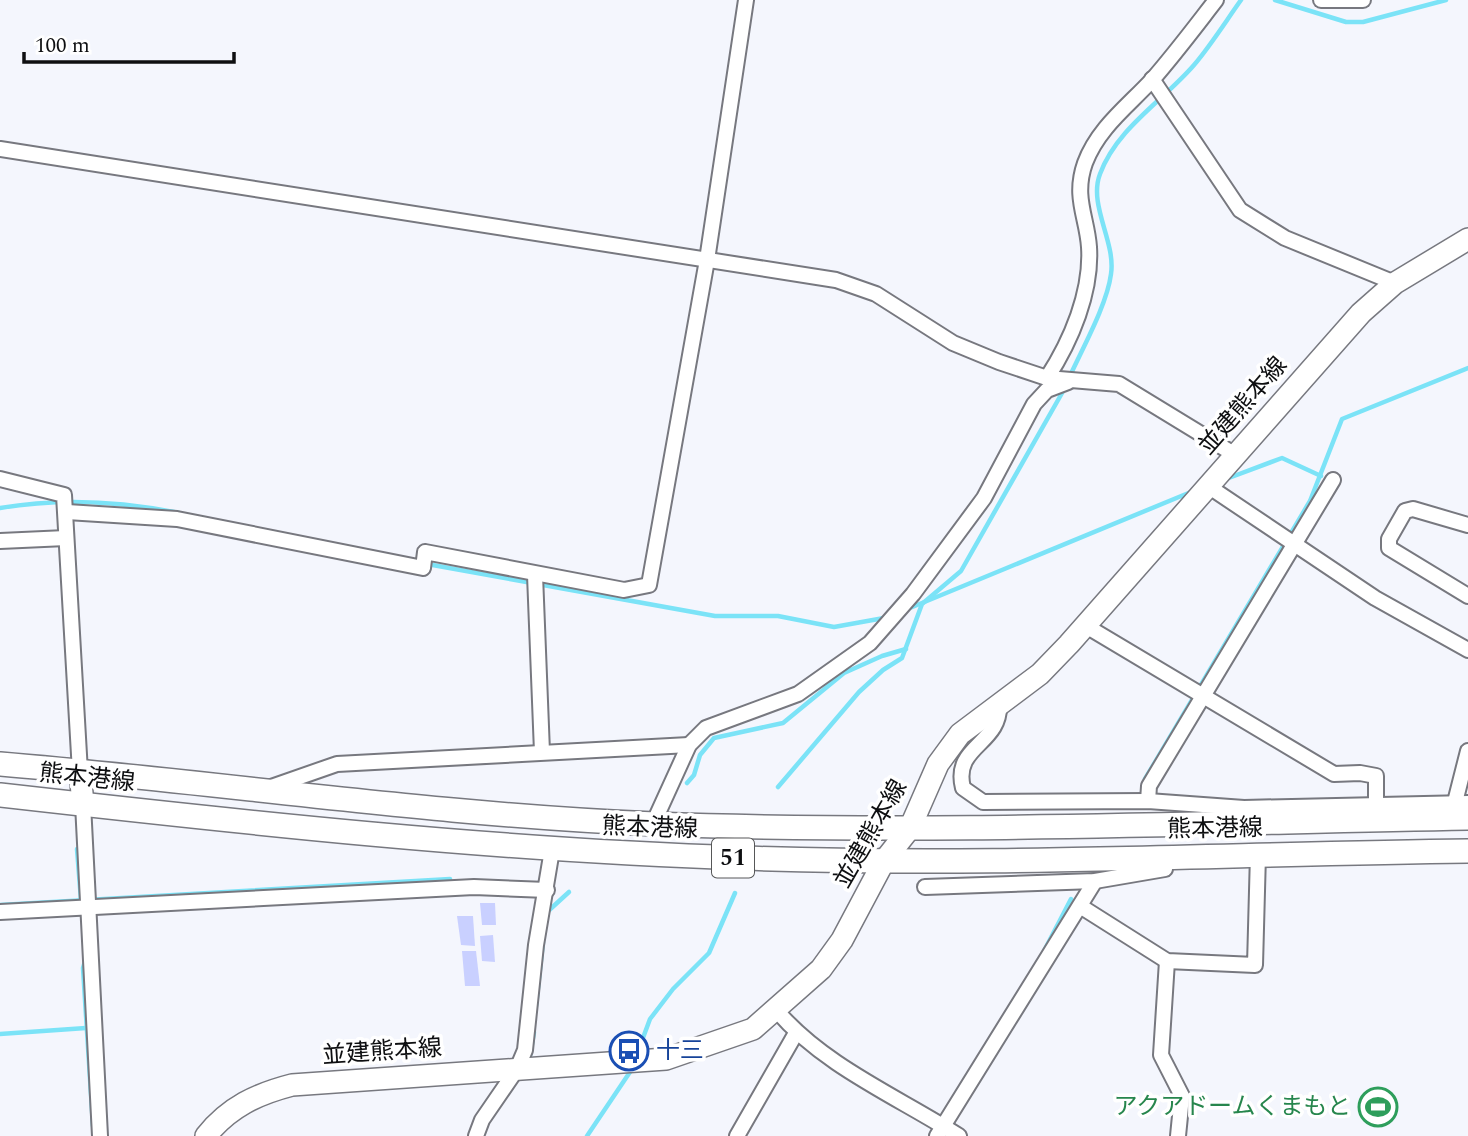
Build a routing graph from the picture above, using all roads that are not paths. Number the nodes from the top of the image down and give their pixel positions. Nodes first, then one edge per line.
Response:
1 (746, 0) edge
2 (1216, 0) edge
3 (1321, 0) edge
4 (1363, 0) edge
5 (1152, 79) junction
6 (0, 149) edge
7 (1468, 239) edge
8 (707, 260) junction
9 (1395, 283) junction
10 (1047, 378) junction
11 (1070, 382) junction
12 (1237, 456) junction
13 (0, 479) edge
14 (1333, 480) dead end
15 (1208, 486) junction
16 (67, 512) junction
17 (1468, 525) edge
18 (66, 538) junction
19 (0, 541) edge
20 (1294, 544) junction
21 (535, 575) junction
22 (1468, 596) edge
23 (1086, 626) junction
24 (1468, 650) edge
25 (1202, 695) junction
26 (999, 703) junction
27 (689, 745) junction
28 (1468, 751) edge
29 (542, 752) junction
30 (0, 764) edge
31 (80, 772) junction
32 (264, 789) junction
33 (0, 795) edge
34 (1148, 801) junction
35 (83, 804) junction
36 (1376, 806) junction
37 (1461, 811) edge
38 (653, 824) junction
39 (910, 828) junction
40 (552, 850) junction
41 (1468, 851) edge
42 (1258, 854) junction
43 (884, 861) junction
44 (1165, 869) dead end
45 (1095, 881) junction
46 (925, 887) dead end
47 (547, 890) junction
48 (1080, 906) junction
49 (89, 907) junction
50 (0, 912) edge
51 (1167, 961) junction
52 (777, 1011) junction
53 (796, 1033) junction
54 (516, 1069) junction
55 (940, 1131) edge
56 (100, 1136) edge
57 (206, 1136) edge
58 (477, 1136) edge
59 (737, 1136) edge
60 (959, 1136) edge
61 (1178, 1136) edge

1 - 8 street
2 - 5 street
3 - 4 street
5 - 9 street
5 - 10 street
6 - 8 street
7 - 9 main road, 並建熊本線
8 - 10 street
8 - 21 street
9 - 12 main road, 並建熊本線
10 - 11 street
11 - 12 street
11 - 27 street
12 - 15 main road, 並建熊本線
13 - 16 street
14 - 20 street
15 - 20 street
15 - 23 main road, 並建熊本線
16 - 18 street
16 - 21 street
17 - 22 street
18 - 19 street
18 - 31 street
20 - 24 street
20 - 25 street
21 - 29 street
23 - 25 street
23 - 26 main road, 並建熊本線
25 - 34 street
25 - 36 street
26 - 34 street
26 - 39 main road, 並建熊本線
27 - 29 street
27 - 38 street
28 - 37 street
29 - 32 street
30 - 31 main road, 熊本港線 / 51
31 - 32 main road, 熊本港線 / 51
31 - 35 main road
32 - 38 main road, 熊本港線 / 51
33 - 35 main road, 熊本港線 / 51
34 - 36 street
35 - 40 main road, 熊本港線 / 51
35 - 49 street
36 - 37 street
37 - 39 main road, 熊本港線 / 51
38 - 39 main road, 熊本港線 / 51
39 - 43 main road, 並建熊本線
40 - 43 main road, 熊本港線 / 51
40 - 47 street
41 - 42 main road, 熊本港線 / 51
42 - 43 main road, 熊本港線 / 51
42 - 51 street
43 - 52 main road, 並建熊本線
44 - 45 street
45 - 46 street
45 - 48 street
47 - 49 street
47 - 54 street
48 - 51 street
48 - 55 street
49 - 50 street
49 - 56 street
51 - 61 street
52 - 53 street
52 - 54 main road, 並建熊本線
53 - 55 street
53 - 59 street
54 - 57 main road, 並建熊本線
54 - 58 street
55 - 60 street

